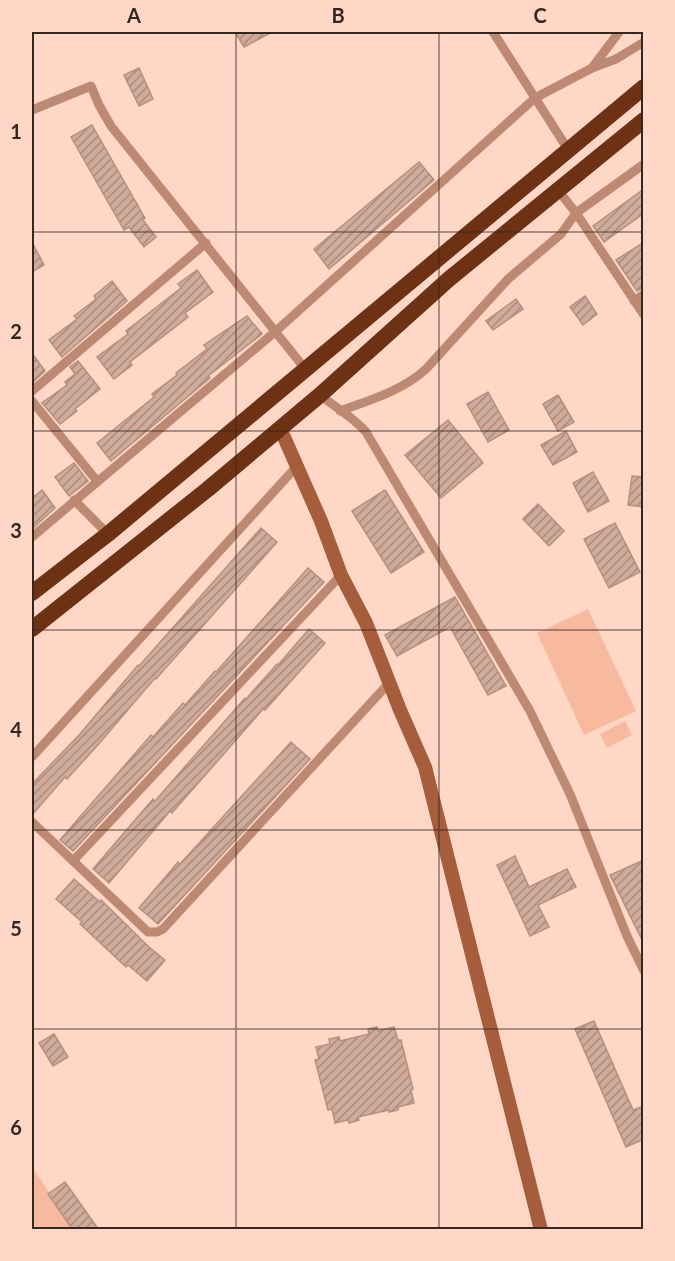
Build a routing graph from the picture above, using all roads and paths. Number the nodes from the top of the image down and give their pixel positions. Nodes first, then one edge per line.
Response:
1 (493, 32) edge
2 (619, 32) edge
3 (644, 42) edge
4 (592, 68) junction
5 (644, 87) edge
6 (535, 98) junction
7 (32, 110) edge
8 (644, 120) edge
9 (569, 151) junction
10 (644, 164) edge
11 (557, 189) junction
12 (576, 213) junction
13 (206, 243) junction
14 (644, 294) edge
15 (634, 302) junction
16 (644, 315) edge
17 (276, 331) junction
18 (306, 370) junction
19 (32, 391) edge
20 (320, 394) junction
21 (32, 401) edge
22 (340, 411) junction
23 (280, 428) junction
24 (298, 465) junction
25 (97, 481) junction
26 (74, 500) junction
27 (108, 534) junction
28 (32, 537) edge
29 (341, 575) junction
30 (32, 593) edge
31 (32, 629) edge
32 (389, 683) junction
33 (32, 757) edge
34 (32, 822) edge
35 (73, 861) junction
36 (644, 971) edge
37 (541, 1230) edge

1 - 6 street
2 - 4 street
3 - 4 street
4 - 6 street
5 - 9 highway
6 - 9 street
6 - 17 street
7 - 13 street
8 - 11 highway
9 - 18 highway
10 - 12 street
11 - 12 street
11 - 20 highway
12 - 15 street
12 - 22 street
13 - 17 street
13 - 19 street
14 - 15 street
15 - 16 street
17 - 18 street
17 - 25 street
18 - 27 highway
20 - 22 street
20 - 23 highway
21 - 25 street
22 - 36 street
23 - 24 street
23 - 31 highway
24 - 29 street
24 - 33 street
25 - 26 street
26 - 27 street
26 - 28 street
27 - 30 highway
29 - 32 street
29 - 35 street
32 - 35 street
32 - 37 street
34 - 35 street

